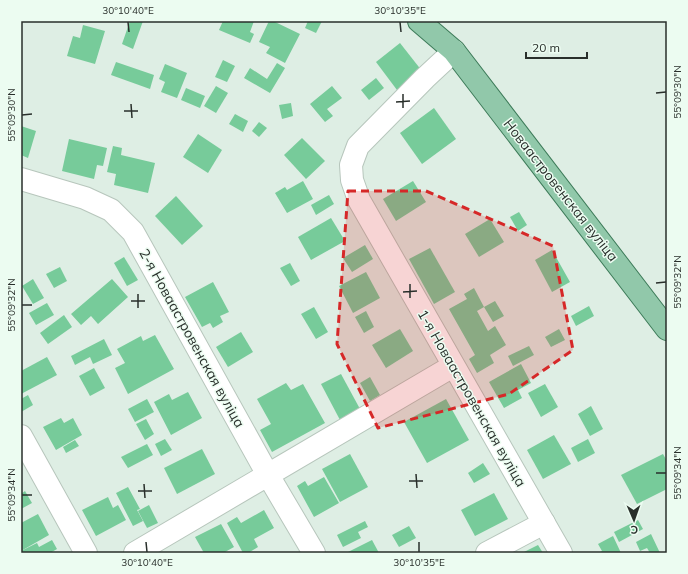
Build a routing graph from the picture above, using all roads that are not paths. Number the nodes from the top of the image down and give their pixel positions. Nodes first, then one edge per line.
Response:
1 (419, 21) edge
2 (454, 51) junction
3 (21, 180) edge
4 (667, 329) edge
5 (453, 366) junction
6 (21, 436) edge
7 (268, 475) junction
8 (544, 522) junction
9 (86, 553) edge
10 (135, 553) edge
11 (314, 553) edge
12 (487, 553) edge
13 (561, 553) edge

1 - 2 main road
2 - 4 main road, Новаастровенская вуліца
2 - 5 street, 1-я Новаастровенская вуліца
3 - 7 street, 2-я Новаастровенская вуліца
5 - 7 street
5 - 8 street, 1-я Новаастровенская вуліца
6 - 9 street
7 - 10 street
7 - 11 street, 2-я Новаастровенская вуліца
8 - 12 street
8 - 13 street, 1-я Новаастровенская вуліца

